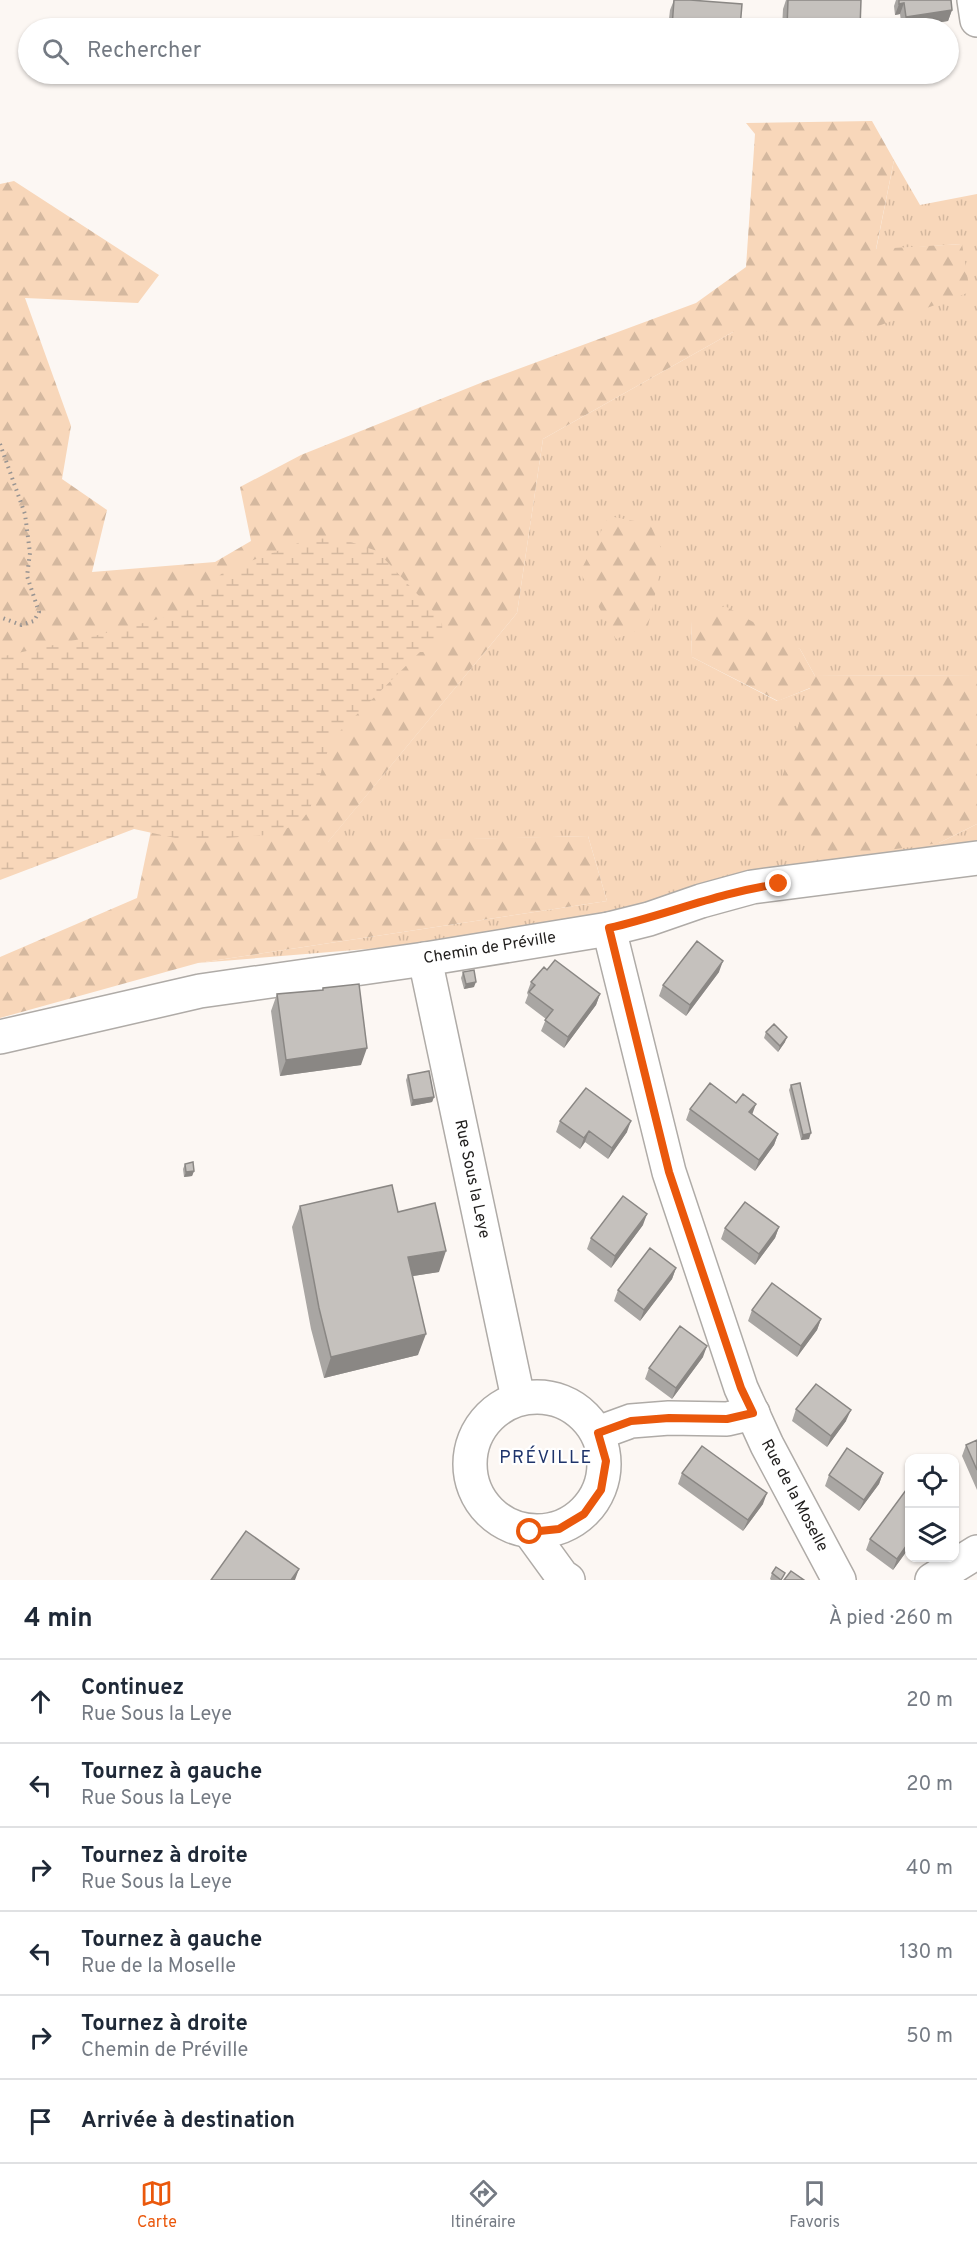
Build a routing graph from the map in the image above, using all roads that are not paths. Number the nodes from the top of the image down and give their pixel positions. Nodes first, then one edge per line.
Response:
1 (974, 0) edge
2 (977, 20) edge
3 (977, 858) edge
4 (609, 928) junction
5 (425, 959) junction
6 (0, 1037) edge
7 (518, 1398) junction
8 (753, 1413) junction
9 (598, 1433) junction
10 (530, 1532) junction
11 (977, 1552) edge
12 (568, 1580) edge
13 (839, 1580) edge
14 (932, 1580) edge

1 - 2 street
3 - 4 street, Chemin de Préville
4 - 5 street, Chemin de Préville
4 - 8 street, Rue de la Moselle
5 - 6 street, Chemin de Préville
5 - 7 street, Rue Sous la Leye
7 - 9 street
7 - 10 street
8 - 9 street
8 - 13 street, Rue de la Moselle
9 - 10 street
10 - 12 street
11 - 14 street

